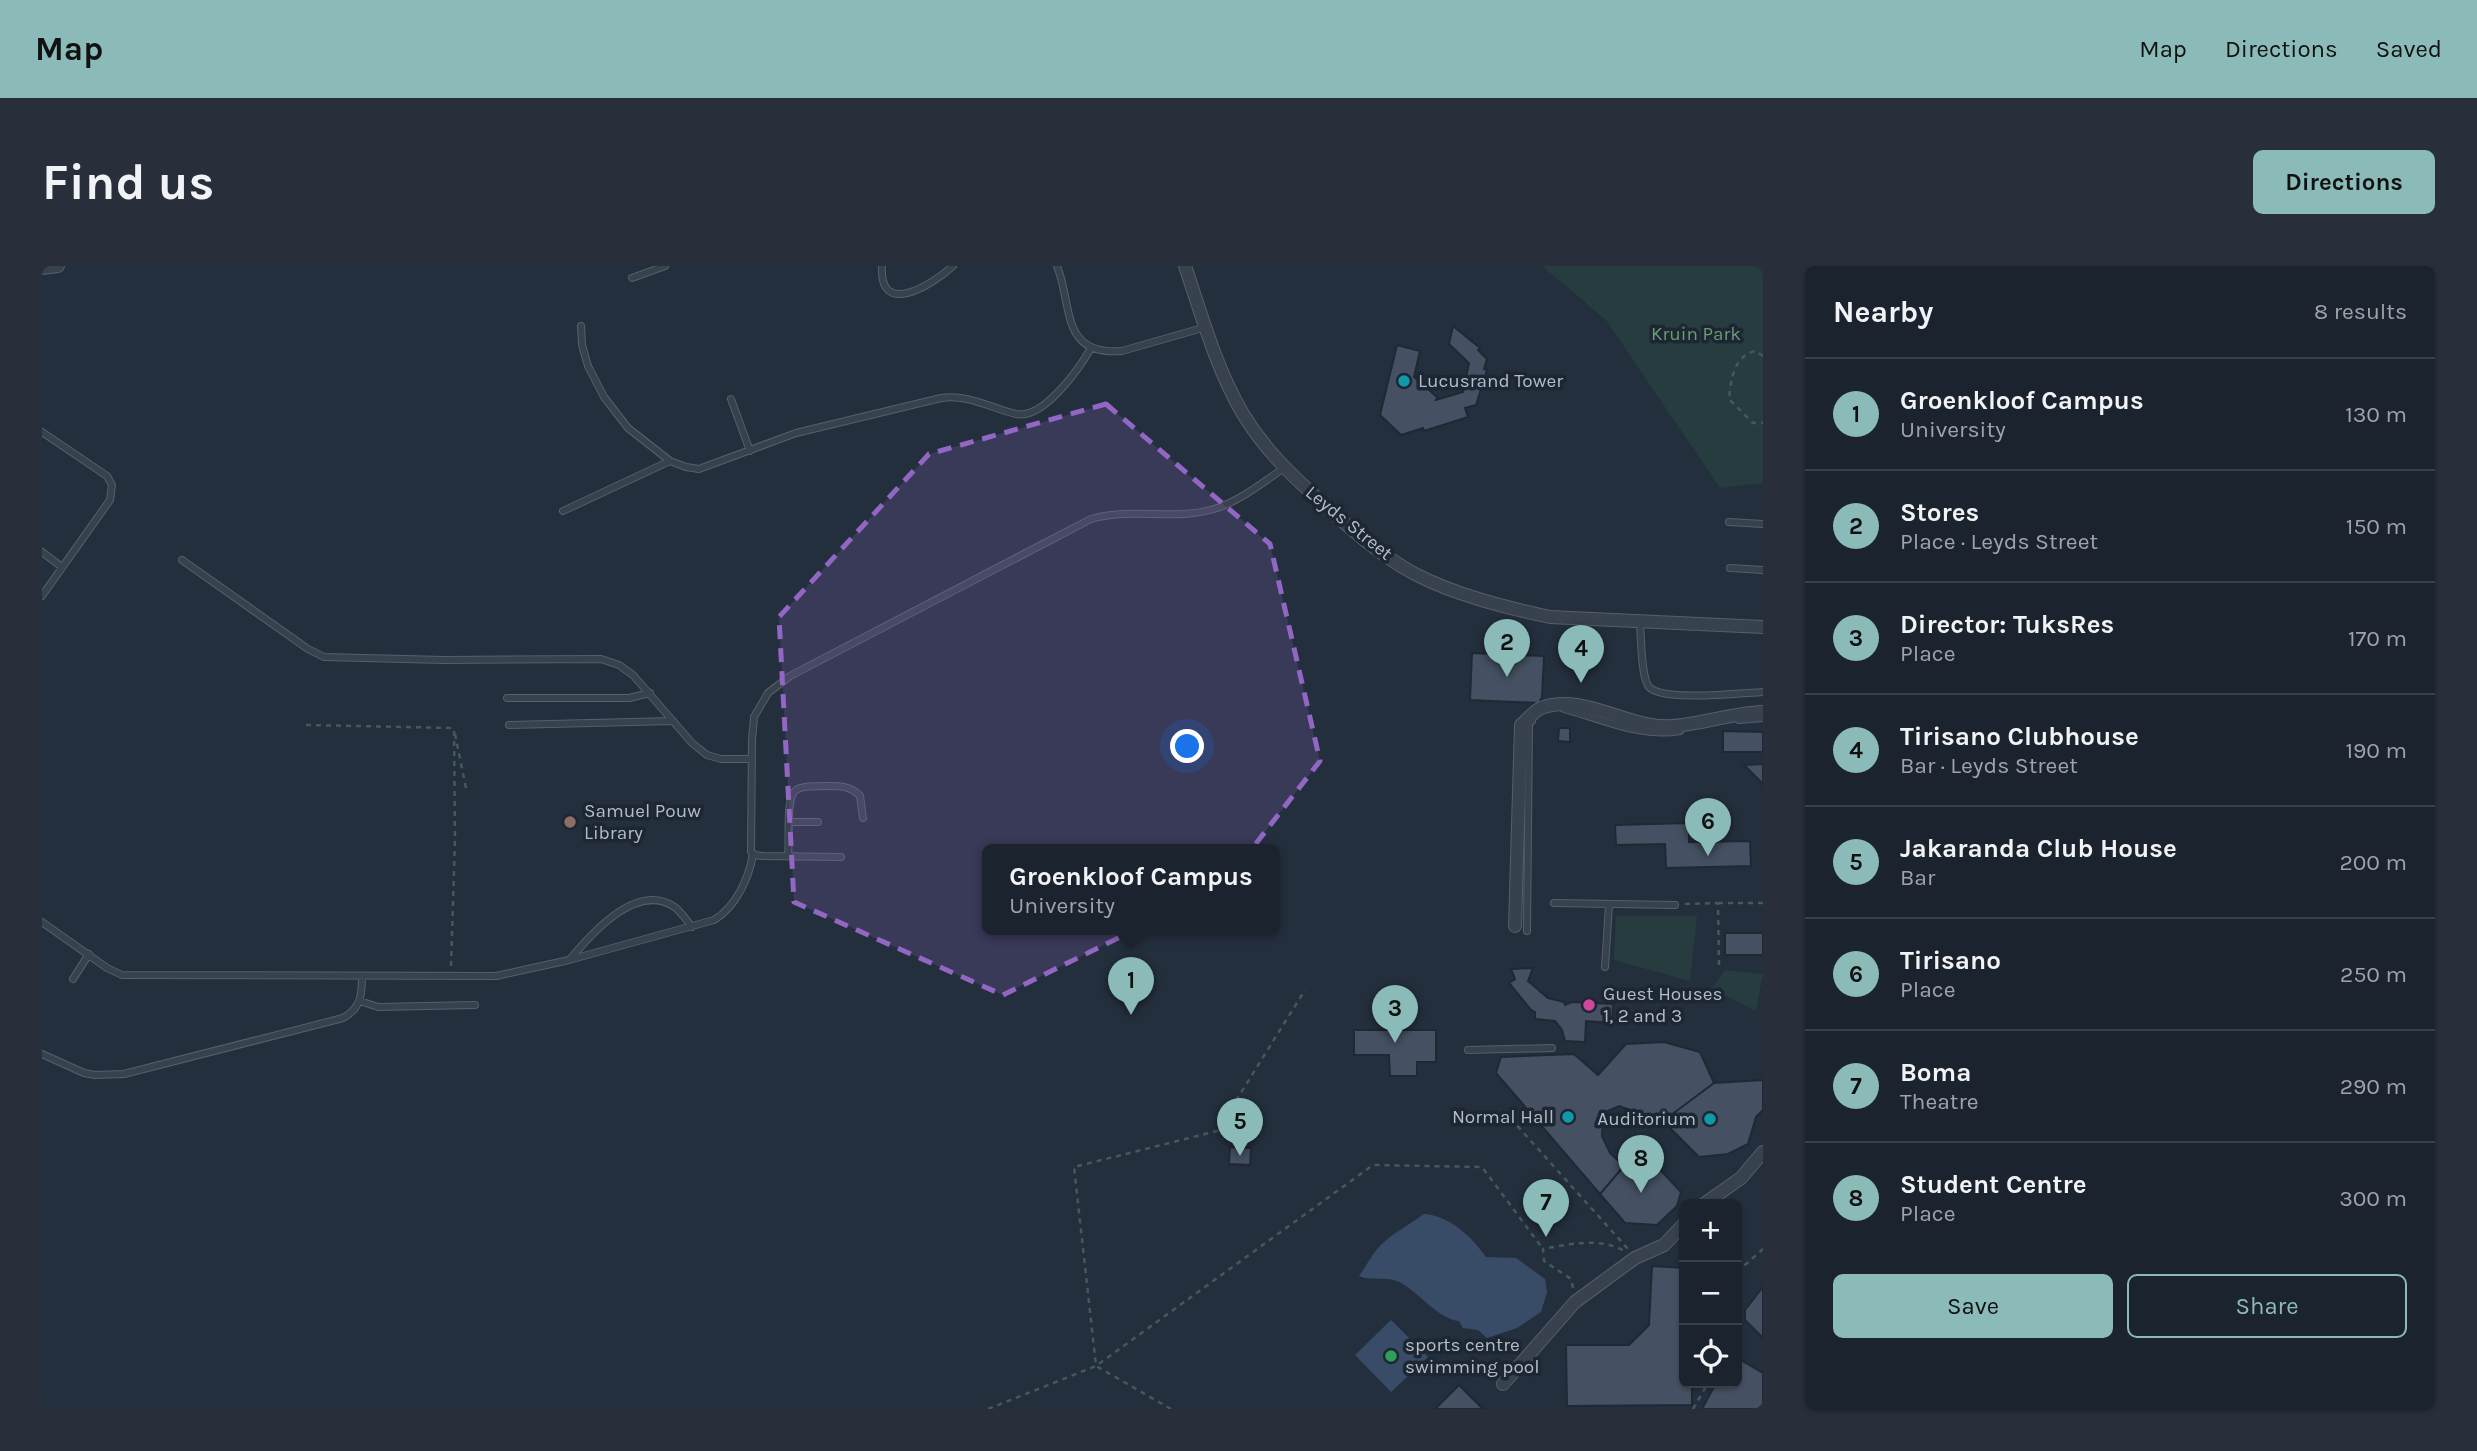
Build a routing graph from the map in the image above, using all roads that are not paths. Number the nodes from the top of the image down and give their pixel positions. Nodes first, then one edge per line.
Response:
1 (58, 266) edge
2 (665, 266) edge
3 (882, 266) edge
4 (953, 266) edge
5 (1057, 266) edge
6 (1185, 266) edge
7 (42, 268) edge
8 (632, 278) dead end
9 (582, 326) dead end
10 (1206, 327) junction
11 (1091, 348) junction
12 (731, 399) dead end
13 (42, 432) edge
14 (750, 451) junction
15 (670, 461) junction
16 (1284, 468) junction
17 (563, 511) dead end
18 (1729, 522) dead end
19 (1763, 524) edge
20 (42, 552) edge
21 (183, 560) dead end
22 (62, 567) junction
23 (1730, 568) dead end
24 (1763, 570) edge
25 (42, 596) edge
26 (1640, 622) junction
27 (1763, 627) edge
28 (1763, 692) edge
29 (650, 693) junction
30 (508, 698) dead end
31 (1763, 712) edge
32 (1763, 718) edge
33 (673, 721) junction
34 (509, 725) dead end
35 (752, 759) junction
36 (863, 818) dead end
37 (789, 822) junction
38 (818, 822) dead end
39 (753, 854) junction
40 (788, 855) junction
41 (841, 857) dead end
42 (1555, 903) dead end
43 (1609, 905) junction
44 (1675, 905) road end
45 (42, 922) edge
46 (692, 927) junction
47 (1521, 928) joint
48 (89, 954) junction
49 (569, 960) junction
50 (1605, 967) dead end
51 (362, 976) junction
52 (73, 979) dead end
53 (360, 1000) junction
54 (475, 1005) dead end
55 (1552, 1048) dead end
56 (1468, 1049) dead end
57 (42, 1054) edge
58 (1763, 1152) edge
59 (1711, 1199) edge
60 (1679, 1229) edge
61 (1503, 1384) dead end

1 - 7 street
2 - 8 lane
3 - 4 lane
5 - 11 lane
6 - 10 street, Leyds Street
9 - 15 lane
10 - 11 lane
10 - 16 street, Leyds Street
11 - 14 lane
12 - 14 lane
13 - 22 lane
14 - 15 lane
15 - 17 lane
16 - 26 street, Leyds Street
16 - 35 lane
18 - 19 lane
20 - 22 lane
21 - 29 lane
22 - 25 lane
23 - 24 lane
26 - 27 street, Leyds Street
26 - 28 lane
29 - 30 lane
29 - 33 lane
31 - 47 street
32 - 47 lane
33 - 34 lane
33 - 35 lane
35 - 39 lane
36 - 37 lane
37 - 38 lane
37 - 40 lane
39 - 40 lane
39 - 46 lane
40 - 41 lane
42 - 43 lane
43 - 44 lane
43 - 50 lane
45 - 48 lane
46 - 49 lane
46 - 49 lane
48 - 51 lane
48 - 52 lane
49 - 51 lane
51 - 53 lane
53 - 54 lane
53 - 57 lane
55 - 56 lane
58 - 59 street
60 - 61 street

